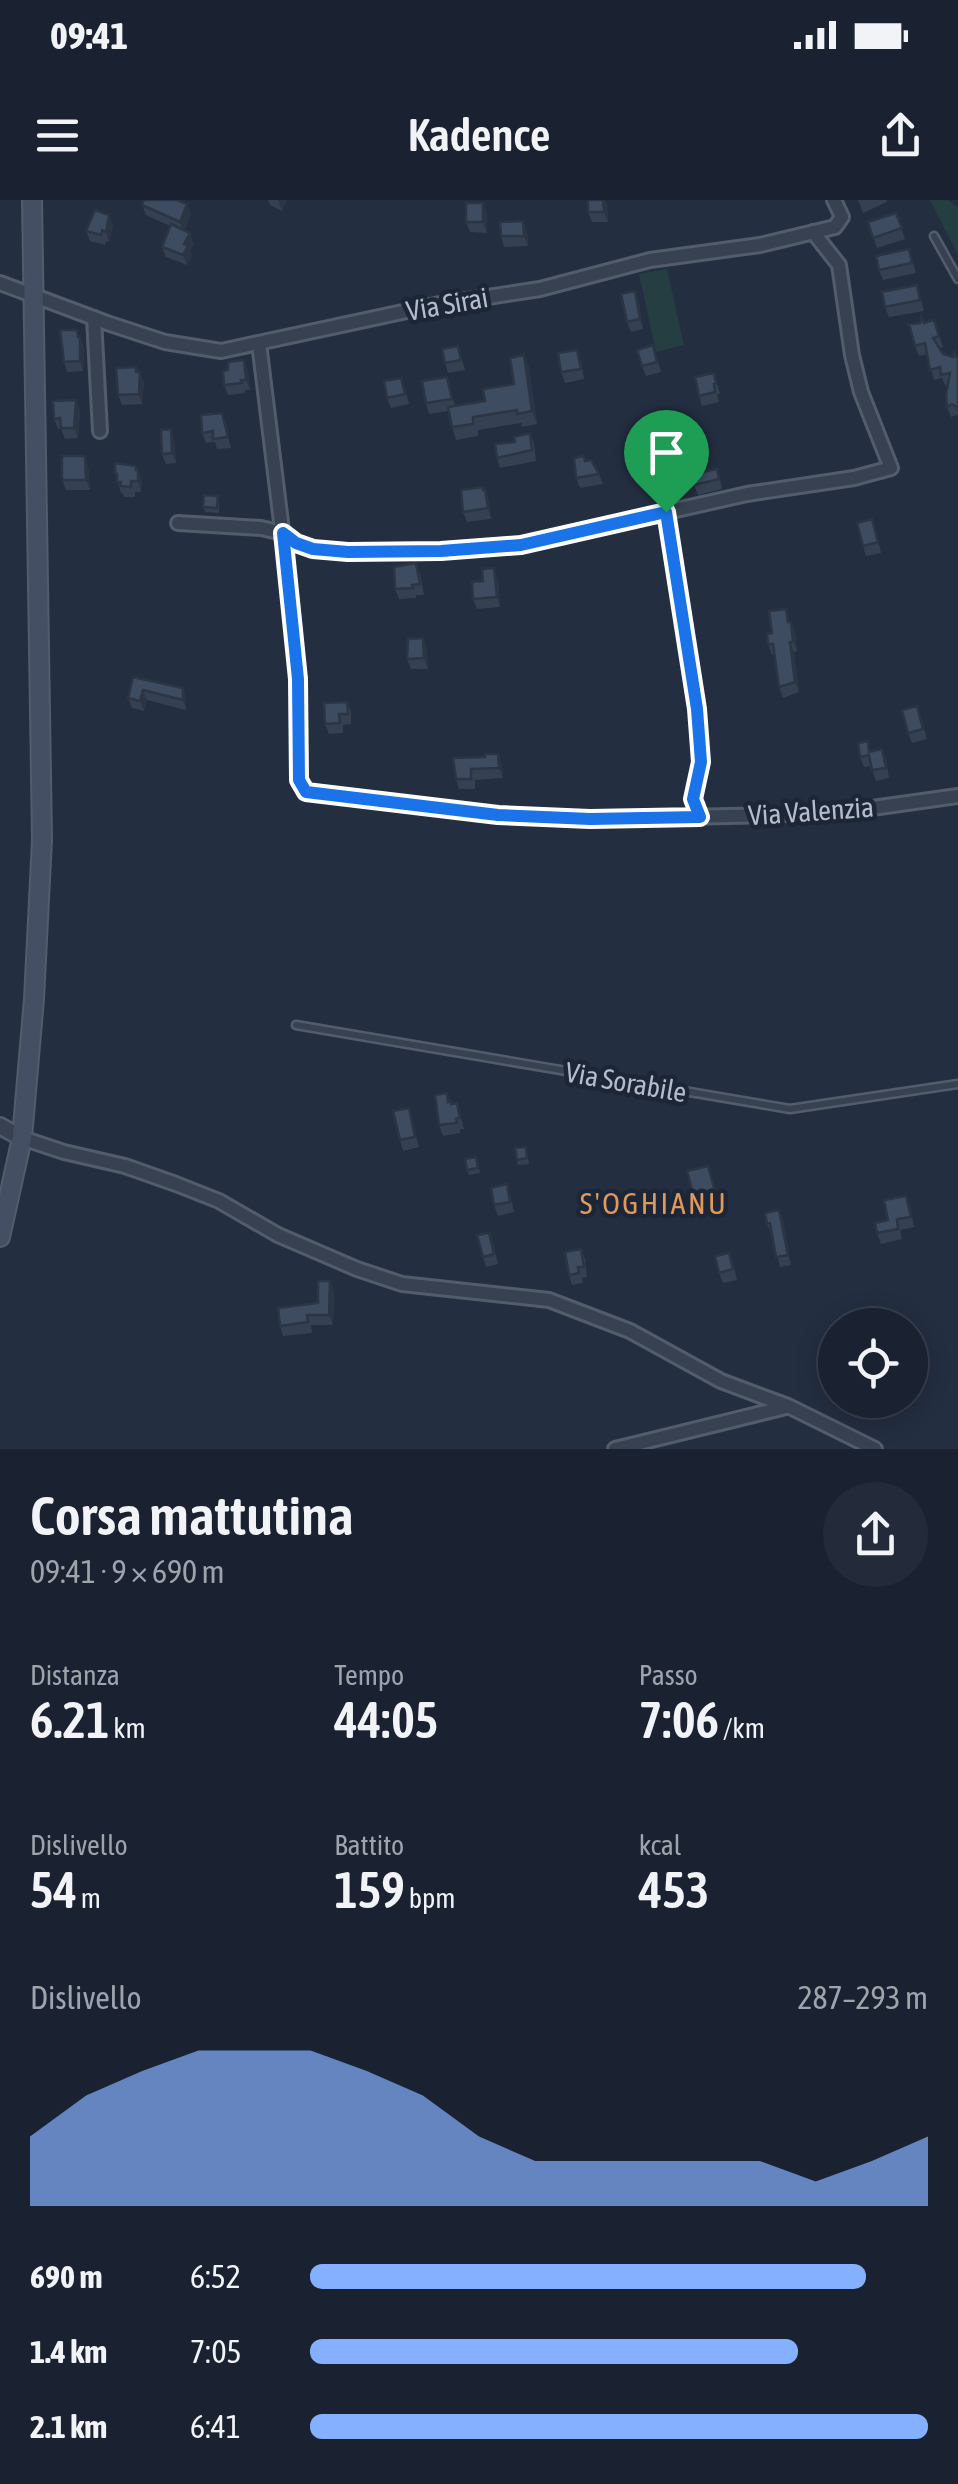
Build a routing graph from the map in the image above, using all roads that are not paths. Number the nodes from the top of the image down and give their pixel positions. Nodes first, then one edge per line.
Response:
1 (32, 200) edge
2 (834, 200) edge
3 (814, 232) junction
4 (934, 236) dead end
5 (958, 279) edge
6 (0, 283) edge
7 (33, 294) junction
8 (94, 318) junction
9 (259, 343) junction
10 (100, 431) dead end
11 (666, 512) junction
12 (178, 522) dead end
13 (283, 533) junction
14 (958, 796) edge
15 (700, 817) junction
16 (296, 1025) dead end
17 (958, 1084) edge
18 (0, 1126) edge
19 (22, 1138) junction
20 (0, 1237) edge
21 (788, 1406) junction
22 (615, 1449) edge
23 (875, 1449) edge

1 - 7 main road
2 - 3 street
3 - 9 street, Via Sirai
3 - 11 street
4 - 5 lane
6 - 7 street, Via Sirai
7 - 8 street, Via Sirai
7 - 19 main road
8 - 9 street, Via Sirai
8 - 10 street
9 - 13 street
11 - 13 street
11 - 15 street
12 - 13 street
13 - 15 street, Via Valenzia
14 - 15 street, Via Valenzia
16 - 17 lane, Via Sorabile
18 - 19 street
19 - 20 main road
19 - 21 street
21 - 22 street
21 - 23 street

